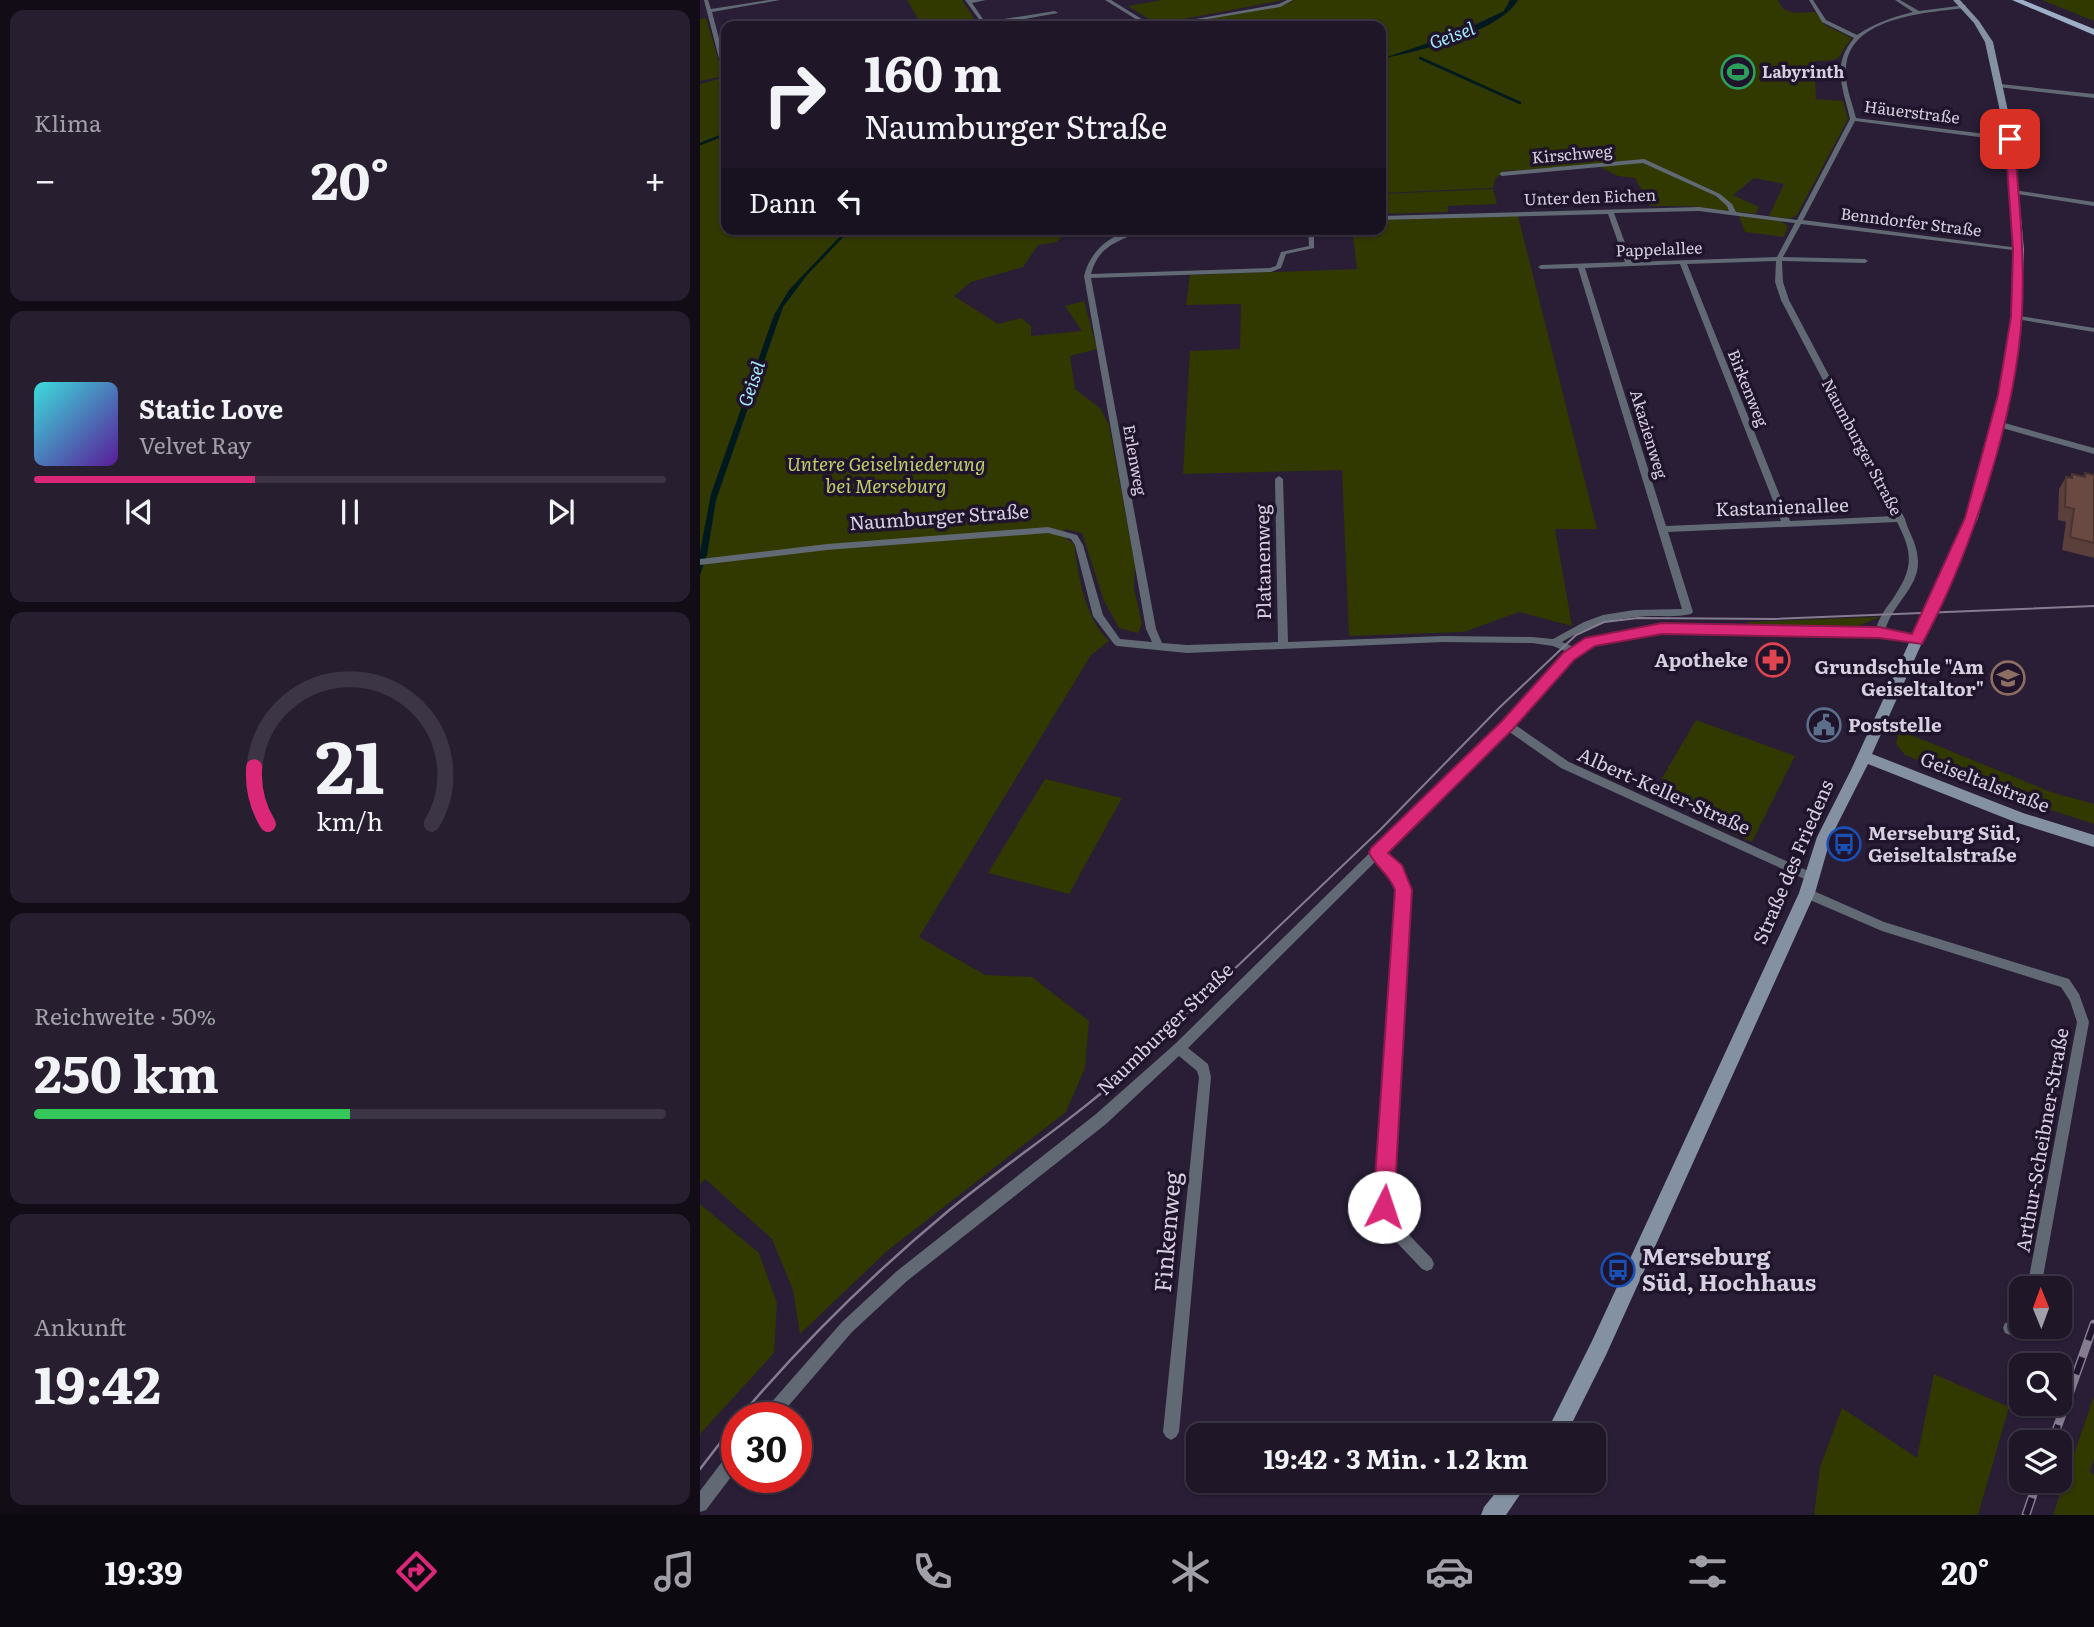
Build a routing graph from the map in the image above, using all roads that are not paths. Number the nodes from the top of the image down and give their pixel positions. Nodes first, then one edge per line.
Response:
1 (706, 0) edge
2 (778, 0) edge
3 (984, 0) edge
4 (1291, 0) edge
5 (1811, 0) edge
6 (1897, 0) edge
7 (2007, 0) edge
8 (2022, 0) edge
9 (968, 1) edge
10 (1109, 1) edge
11 (1963, 2) edge
12 (709, 11) junction
13 (1055, 13) dead end
14 (1918, 13) junction
15 (982, 21) edge
16 (1003, 21) edge
17 (1142, 21) edge
18 (1189, 21) edge
19 (2094, 27) edge
20 (2094, 32) edge
21 (1857, 37) junction
22 (721, 55) edge
23 (2000, 86) junction
24 (2094, 96) edge
25 (1853, 119) junction
26 (2010, 139) junction
27 (1502, 174) dead end
28 (2014, 192) junction
29 (2094, 204) edge
30 (1610, 211) junction
31 (1734, 214) junction
32 (1386, 218) edge
33 (1800, 221) junction
34 (1129, 235) edge
35 (1311, 235) edge
36 (2018, 250) junction
37 (1779, 260) junction
38 (1866, 261) dead end
39 (1684, 263) junction
40 (1629, 264) junction
41 (1581, 266) junction
42 (1541, 267) dead end
43 (1087, 276) junction
44 (2016, 317) junction
45 (2094, 330) edge
46 (1998, 424) junction
47 (2094, 451) edge
48 (1279, 479) dead end
49 (1901, 519) junction
50 (1787, 524) junction
51 (1663, 529) junction
52 (700, 562) edge
53 (1881, 633) junction
54 (1917, 640) junction
55 (1554, 643) junction
56 (1283, 645) junction
57 (1159, 647) junction
58 (1574, 651) junction
59 (1507, 725) junction
60 (1864, 757) junction
61 (2094, 841) edge
62 (1377, 853) junction
63 (1810, 885) junction
64 (1179, 1048) junction
65 (1427, 1264) dead end
66 (2036, 1276) edge
67 (781, 1402) edge
68 (1561, 1423) edge
69 (1171, 1432) dead end
70 (721, 1476) edge
71 (1510, 1493) edge
72 (700, 1504) edge
73 (1492, 1515) edge

1 - 12 street
2 - 12 street
3 - 9 street
4 - 18 street
5 - 21 street
6 - 14 street
7 - 8 street
8 - 19 main road
8 - 20 main road
9 - 15 street
10 - 17 street
11 - 14 street
11 - 23 street, Straße des Friedens
12 - 22 street
13 - 16 street
14 - 21 street
21 - 25 street
23 - 24 street
23 - 26 street, Straße des Friedens
25 - 26 street, Häuerstraße
25 - 33 street
26 - 28 street, Straße des Friedens
27 - 31 street, Kirschweg
28 - 29 street
28 - 36 street, Straße des Friedens
30 - 31 street, Unter den Eichen
30 - 32 street, Unter den Eichen
30 - 40 street
31 - 33 street, Unter den Eichen
33 - 36 street, Benndorfer Straße
33 - 37 street
34 - 43 street
35 - 43 street
36 - 44 street, Straße des Friedens
37 - 38 street
37 - 39 street, Pappelallee
37 - 49 street, Naumburger Straße
39 - 40 street, Pappelallee
39 - 50 street, Birkenweg
40 - 41 street, Pappelallee
41 - 42 street, Pappelallee
41 - 51 street, Akazienweg
43 - 57 street, Erlenweg
44 - 45 street
44 - 46 street, Straße des Friedens
46 - 47 street
46 - 54 street, Straße des Friedens
48 - 56 street, Platanenweg
49 - 50 street, Kastanienallee
49 - 53 street, Naumburger Straße
50 - 51 street, Kastanienallee
51 - 55 street, Akazienweg
52 - 57 street, Naumburger Straße
53 - 54 street, Naumburger Straße
53 - 58 street, Naumburger Straße
54 - 60 street, Straße des Friedens
55 - 56 street, Naumburger Straße
55 - 58 street, Naumburger Straße
56 - 57 street, Naumburger Straße
58 - 59 street, Naumburger Straße
59 - 62 street, Naumburger Straße
59 - 63 street, Albert-Keller-Straße
60 - 61 street, Geiseltalstraße
60 - 63 street, Straße des Friedens
62 - 64 street, Naumburger Straße
62 - 65 street
63 - 66 street, Arthur-Scheibner-Straße
63 - 68 street, Straße des Friedens
64 - 67 street, Naumburger Straße
64 - 69 street, Finkenweg
70 - 72 street
71 - 73 street

